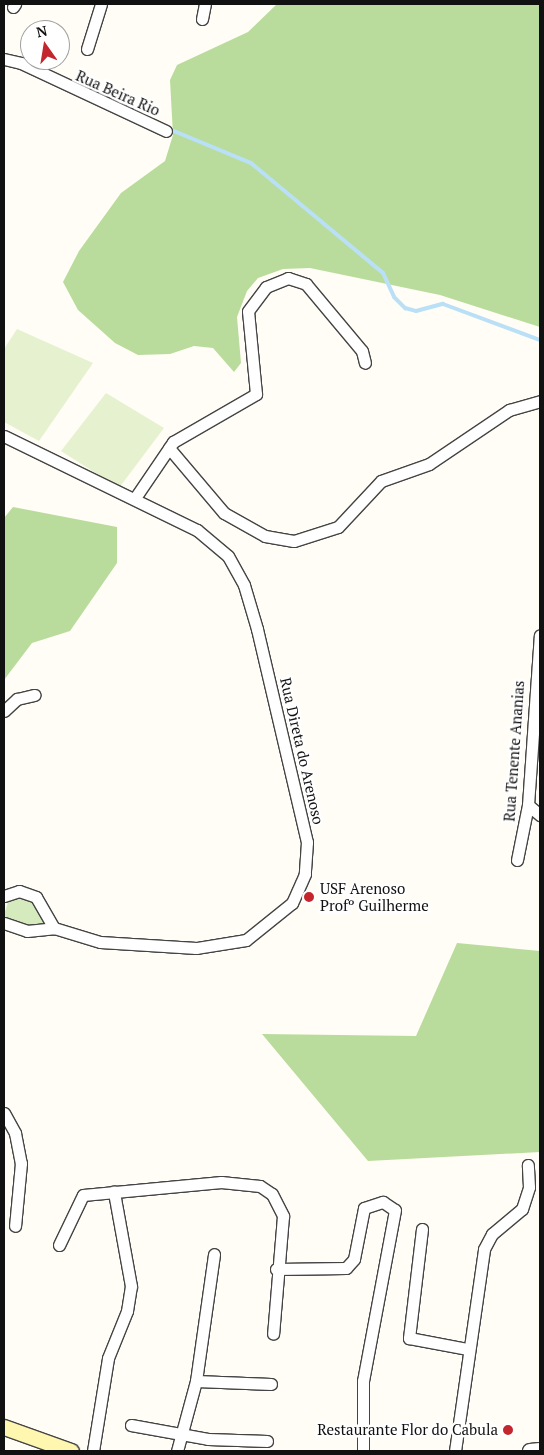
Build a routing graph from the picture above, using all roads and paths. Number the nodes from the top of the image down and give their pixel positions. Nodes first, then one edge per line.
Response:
1 (101, 4) edge
2 (205, 4) edge
3 (202, 19) dead end
4 (87, 49) dead end
5 (4, 59) edge
6 (166, 131) dead end
7 (365, 363) dead end
8 (540, 401) edge
9 (4, 436) edge
10 (168, 448) junction
11 (135, 498) junction
12 (538, 640) edge
13 (35, 694) dead end
14 (4, 711) edge
15 (528, 805) junction
16 (540, 815) edge
17 (517, 860) dead end
18 (4, 896) edge
19 (4, 923) edge
20 (54, 928) junction
21 (4, 1113) edge
22 (528, 1165) dead end
23 (114, 1192) junction
24 (16, 1226) dead end
25 (422, 1229) dead end
26 (60, 1245) dead end
27 (214, 1254) dead end
28 (276, 1269) junction
29 (273, 1334) dead end
30 (468, 1349) junction
31 (196, 1381) junction
32 (270, 1384) dead end
33 (131, 1425) dead end
34 (4, 1427) edge
35 (181, 1435) junction
36 (267, 1441) dead end
37 (46, 1446) edge
38 (540, 1450) edge
39 (71, 1451) edge
40 (93, 1451) edge
41 (177, 1451) edge
42 (363, 1451) edge
43 (455, 1451) edge
44 (530, 1451) edge

1 - 4 street
2 - 3 street
5 - 6 street, Rua Beira Rio
7 - 10 street
8 - 10 street
9 - 11 street, Rua Direta do Arenoso
10 - 11 street
11 - 20 street, Rua Direta do Arenoso
12 - 15 street, Rua Tenente Ananias
13 - 14 street
15 - 16 street
15 - 17 street, Rua Tenente Ananias
18 - 20 street
19 - 20 street, Rua Direta do Arenoso
21 - 24 street
22 - 30 street
23 - 26 street
23 - 28 street
23 - 40 street
25 - 30 street
27 - 31 street
28 - 29 street
28 - 42 street
30 - 43 street
31 - 32 street
31 - 35 street
33 - 35 street
34 - 37 main road
35 - 36 street
35 - 41 street
37 - 39 main road
38 - 44 street

